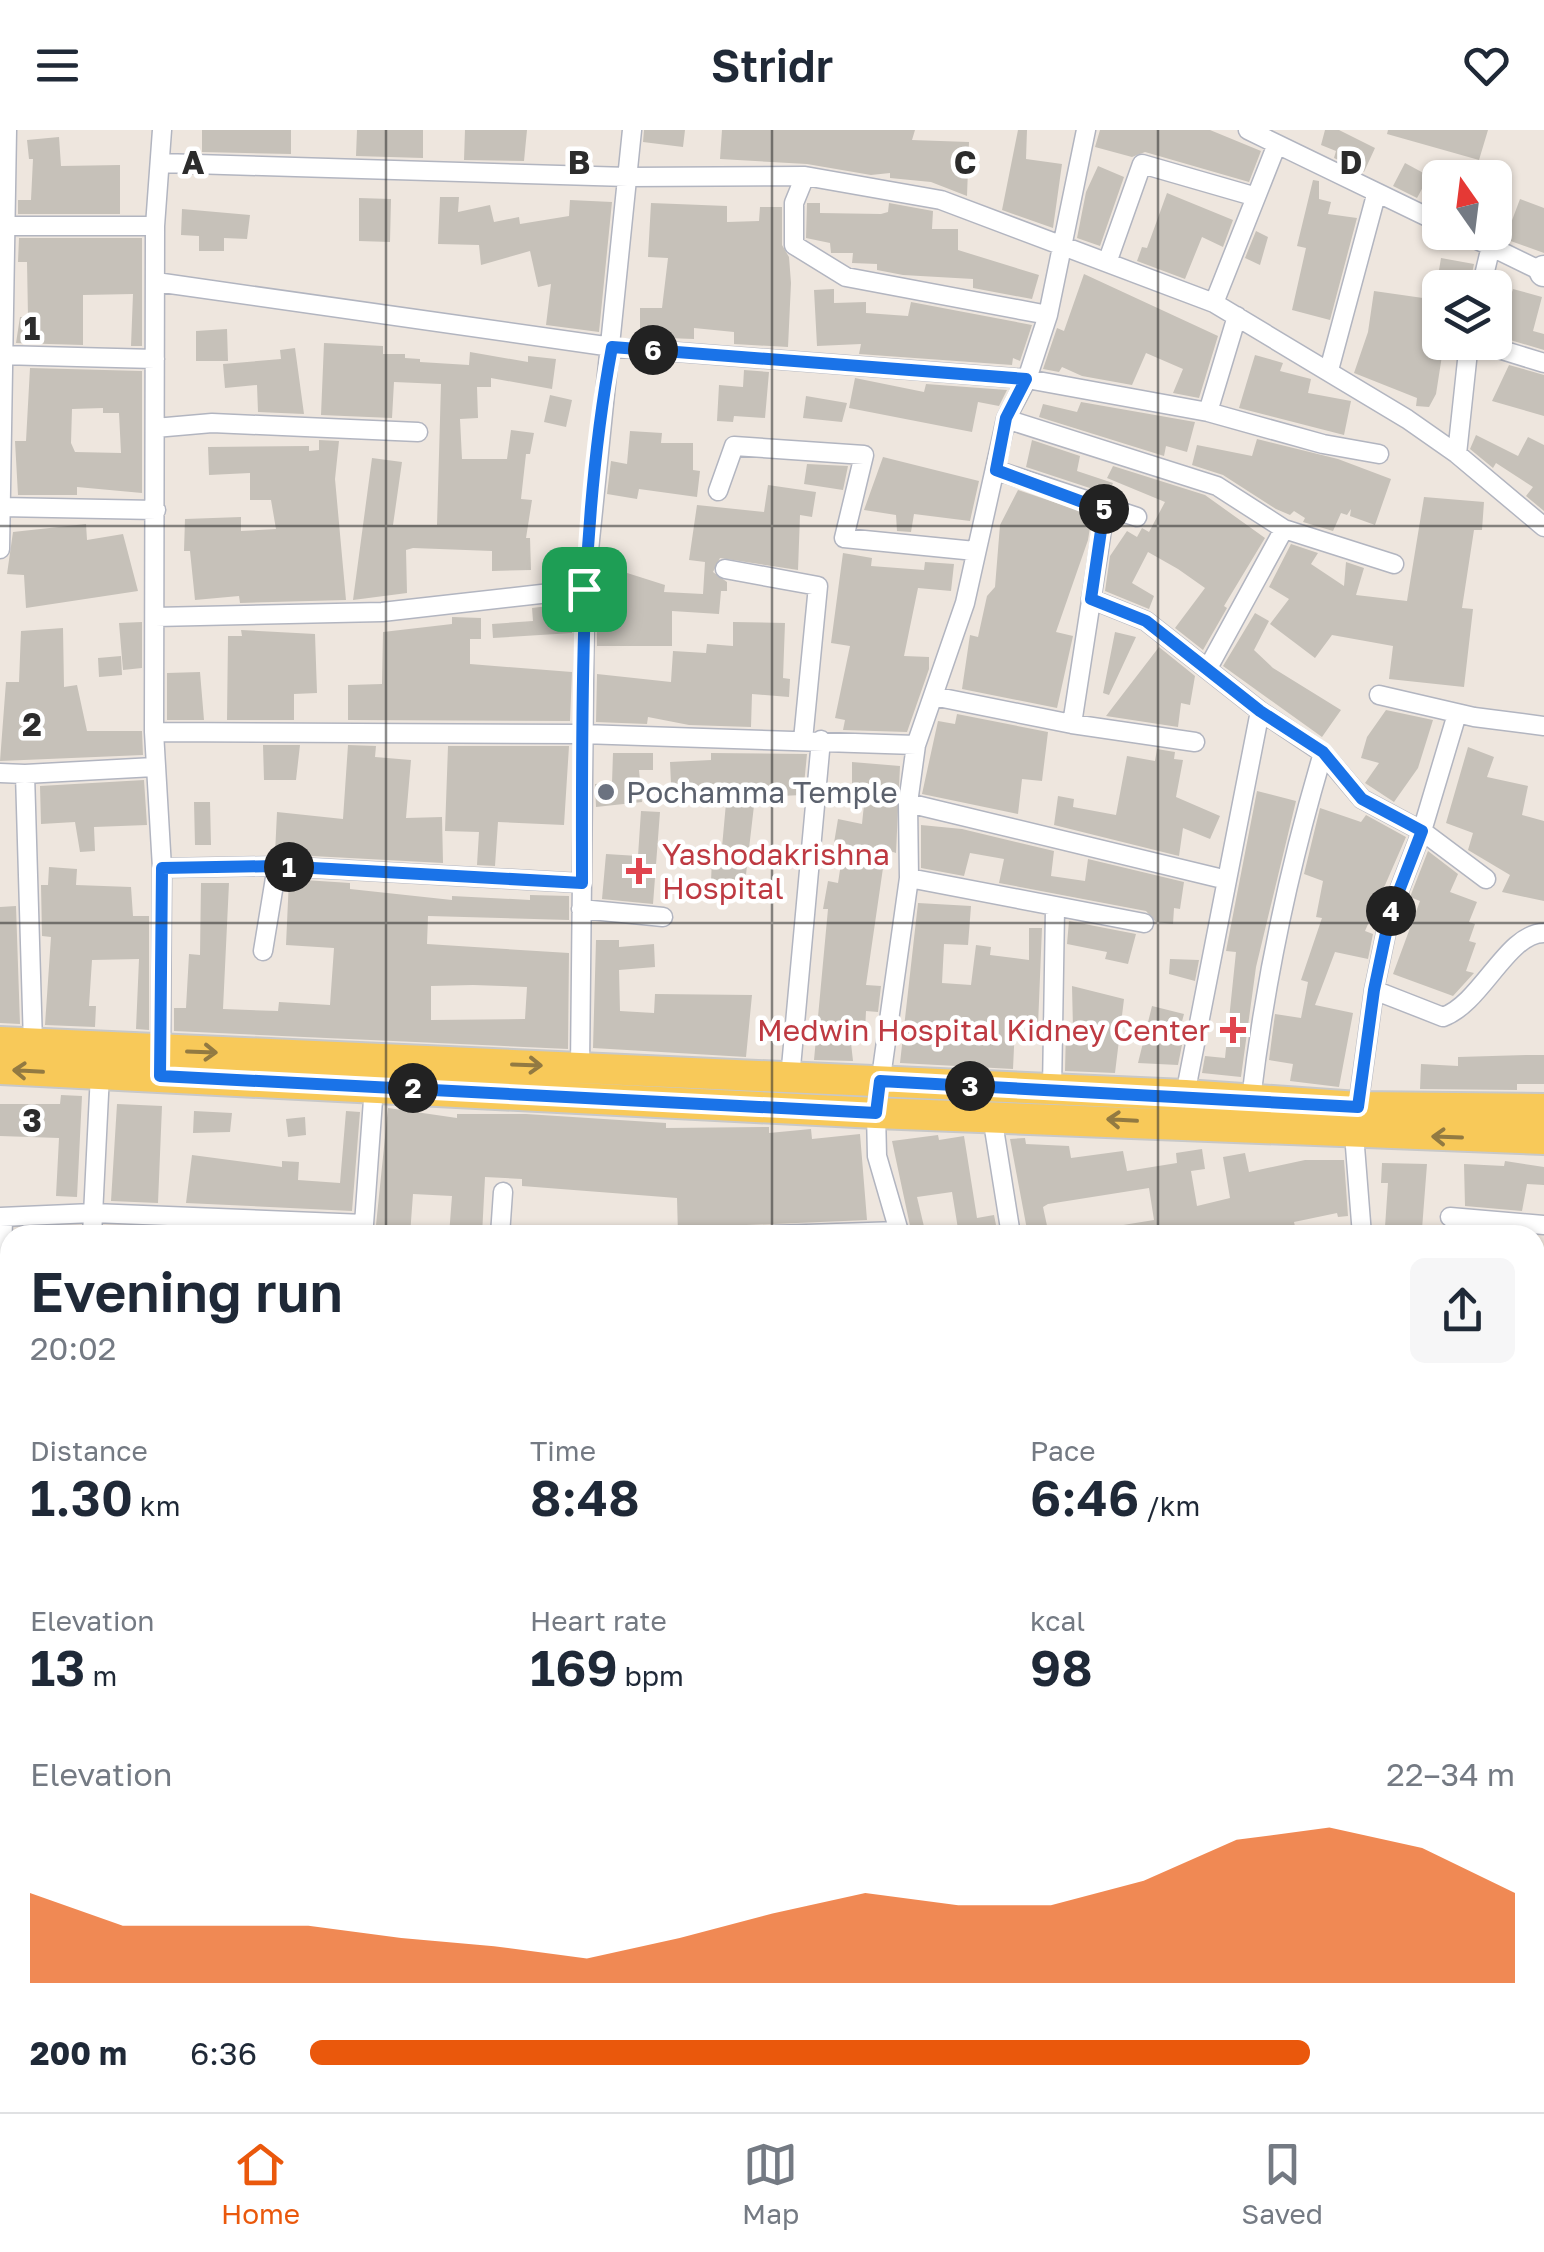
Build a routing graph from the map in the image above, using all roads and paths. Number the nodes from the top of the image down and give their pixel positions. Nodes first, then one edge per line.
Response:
1 (7, 130) edge
2 (162, 130) edge
3 (632, 130) edge
4 (1086, 130) edge
5 (1249, 130) edge
6 (1277, 144) junction
7 (160, 163) junction
8 (805, 176) junction
9 (628, 177) junction
10 (1376, 195) junction
11 (1253, 196) junction
12 (1422, 216) edge
13 (6, 226) junction
14 (155, 226) junction
15 (1060, 243) junction
16 (1499, 250) edge
17 (1108, 260) junction
18 (1544, 271) edge
19 (156, 282) junction
20 (1214, 303) junction
21 (1048, 315) junction
22 (1237, 316) junction
23 (612, 347) junction
24 (1512, 354) edge
25 (1, 355) edge
26 (156, 359) junction
27 (1470, 360) edge
28 (1544, 364) edge
29 (1329, 370) junction
30 (1026, 379) junction
31 (1208, 412) junction
32 (1006, 418) junction
33 (156, 428) junction
34 (418, 432) dead end
35 (1378, 454) dead end
36 (1458, 454) junction
37 (996, 470) junction
38 (718, 492) dead end
39 (1, 507) edge
40 (156, 510) junction
41 (1104, 510) junction
42 (1136, 517) dead end
43 (1544, 527) edge
44 (1284, 528) junction
45 (0, 549) edge
46 (975, 551) junction
47 (1394, 564) dead end
48 (724, 569) dead end
49 (584, 589) junction
50 (1091, 599) junction
51 (155, 617) junction
52 (1208, 668) junction
53 (1379, 695) dead end
54 (934, 696) junction
55 (1260, 711) junction
56 (1458, 714) junction
57 (1072, 724) junction
58 (1544, 726) edge
59 (154, 732) junction
60 (582, 734) junction
61 (812, 740) junction
62 (1195, 742) dead end
63 (916, 745) junction
64 (1323, 752) junction
65 (154, 767) junction
66 (0, 773) edge
67 (25, 774) junction
68 (908, 803) junction
69 (1422, 831) junction
70 (277, 866) junction
71 (162, 868) junction
72 (909, 878) junction
73 (1486, 879) dead end
74 (1227, 880) junction
75 (582, 883) junction
76 (582, 909) junction
77 (1056, 909) junction
78 (663, 917) dead end
79 (1144, 923) dead end
80 (1544, 933) edge
81 (263, 952) dead end
82 (1374, 990) junction
83 (0, 1042) edge
84 (33, 1044) junction
85 (161, 1063) junction
86 (580, 1068) junction
87 (0, 1069) edge
88 (100, 1074) junction
89 (790, 1078) junction
90 (880, 1081) junction
91 (374, 1086) junction
92 (1052, 1090) junction
93 (1184, 1095) junction
94 (1251, 1099) junction
95 (1544, 1109) edge
96 (876, 1113) junction
97 (992, 1116) junction
98 (1356, 1120) junction
99 (1544, 1138) edge
100 (503, 1192) dead end
101 (93, 1213) junction
102 (1, 1217) edge
103 (1450, 1217) dead end
104 (92, 1225) edge
105 (200, 1225) edge
106 (363, 1225) edge
107 (501, 1225) edge
108 (897, 1225) edge
109 (1009, 1225) edge
110 (1361, 1225) edge
111 (1534, 1225) edge

1 - 13 street
2 - 7 street
3 - 9 street
4 - 15 street
5 - 6 street
6 - 10 street
6 - 11 street
7 - 9 street
7 - 14 street
8 - 9 street
8 - 15 street
8 - 21 street
9 - 23 street
10 - 12 street
10 - 29 street
11 - 17 street
11 - 20 street
13 - 14 street
13 - 25 street
14 - 19 street
15 - 17 street
15 - 21 street
16 - 18 street
17 - 20 street
19 - 23 street
19 - 26 street
20 - 22 street
21 - 30 street
22 - 29 street
22 - 31 street
23 - 30 street
23 - 49 street
24 - 28 street
25 - 26 street
25 - 39 street
26 - 33 street
27 - 36 street
29 - 36 street
30 - 31 street
30 - 32 street
31 - 35 street
32 - 37 street
32 - 44 street
33 - 34 street
33 - 40 street
36 - 43 street
37 - 41 street
37 - 46 street
38 - 46 street
39 - 40 street
39 - 45 street
40 - 51 street
41 - 42 street
41 - 50 street
44 - 47 street
44 - 52 street
46 - 54 street
48 - 61 street
49 - 51 street
49 - 60 street
50 - 52 street
50 - 57 street
51 - 59 street
52 - 55 street
53 - 56 street
54 - 57 street
54 - 63 street
55 - 64 street
55 - 74 street
56 - 58 street
56 - 69 street
57 - 62 street
59 - 60 street
59 - 65 street
60 - 61 street
60 - 75 street
61 - 63 street
61 - 89 street
63 - 68 street
64 - 69 street
64 - 94 street
65 - 67 street
65 - 71 street
66 - 67 street
67 - 84 street
68 - 72 street
68 - 74 street
69 - 73 street
69 - 82 street
70 - 71 street
70 - 75 street
70 - 81 street
71 - 85 street
72 - 77 street
72 - 90 street
74 - 93 street
75 - 76 street
76 - 78 street
76 - 86 street
77 - 79 street
77 - 92 street
80 - 82 street
82 - 98 street
83 - 84 main road
84 - 85 main road
85 -> 86 main road
85 - 88 main road
85 - 91 main road
86 - 89 main road
88 -> 87 main road
88 - 101 street
89 - 90 main road
90 - 92 main road
90 - 96 street
91 - 96 main road
91 - 106 street
92 - 93 main road
93 - 94 main road
94 - 98 main road
95 - 98 main road
96 - 97 main road
96 - 108 street
98 -> 97 main road
97 - 109 street
99 -> 98 main road
98 - 110 street
100 - 107 street
101 - 102 street
101 - 104 street
101 - 105 street
103 - 111 street

